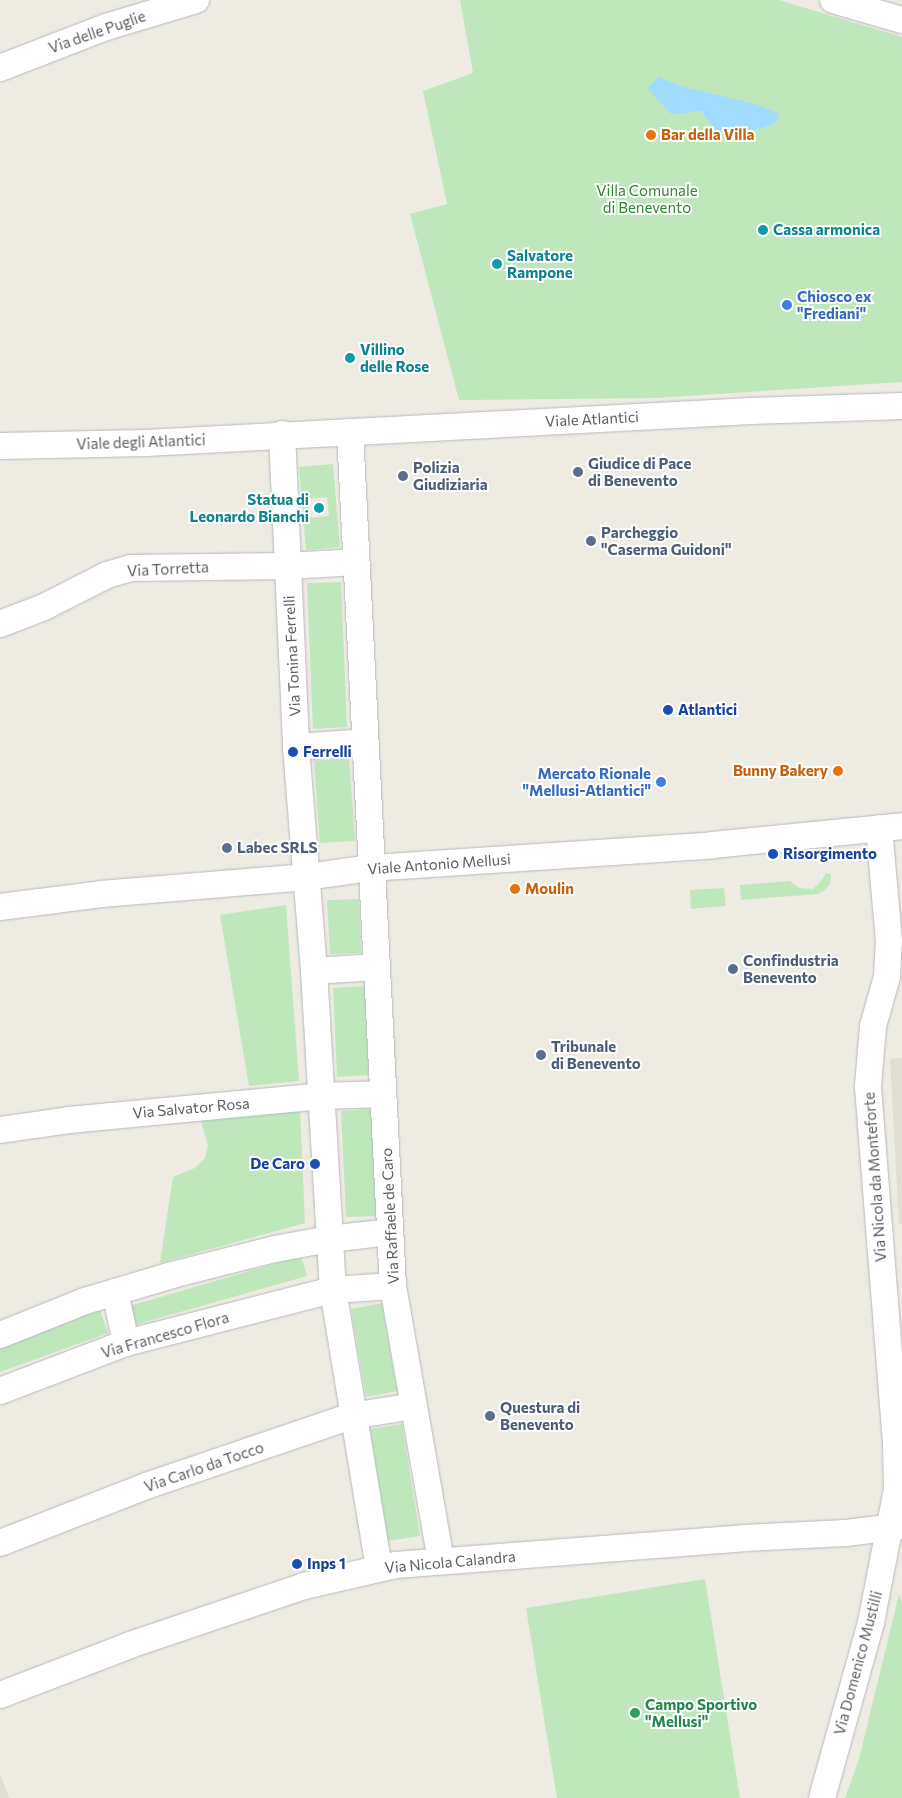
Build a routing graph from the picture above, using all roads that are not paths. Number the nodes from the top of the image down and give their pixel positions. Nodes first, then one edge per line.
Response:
1 (196, 0) edge
2 (833, 0) edge
3 (902, 20) edge
4 (0, 68) edge
5 (902, 406) edge
6 (350, 432) junction
7 (282, 434) junction
8 (0, 446) edge
9 (356, 562) junction
10 (288, 566) junction
11 (0, 624) edge
12 (365, 742) junction
13 (296, 747) junction
14 (891, 827) edge
15 (371, 868) junction
16 (307, 876) junction
17 (0, 908) edge
18 (376, 967) junction
19 (314, 971) junction
20 (383, 1094) junction
21 (322, 1096) junction
22 (0, 1130) edge
23 (390, 1232) junction
24 (330, 1239) junction
25 (392, 1286) junction
26 (333, 1290) junction
27 (115, 1292) junction
28 (0, 1334) edge
29 (126, 1343) junction
30 (0, 1391) edge
31 (413, 1406) junction
32 (352, 1416) junction
33 (896, 1526) edge
34 (0, 1543) edge
35 (441, 1561) junction
36 (379, 1568) junction
37 (0, 1695) edge
38 (822, 1798) edge

1 - 4 street, Via delle Puglie
2 - 3 street
5 - 6 street, Viale Atlantici
6 - 7 street, Viale Atlantici
6 - 9 street
7 - 8 street, Viale degli Atlantici
7 - 10 street, Via Tonina Ferrelli
9 - 10 street, Via Torretta
9 - 12 street
10 - 11 street, Via Torretta
10 - 13 street, Via Tonina Ferrelli
12 - 13 street
12 - 15 street
13 - 16 street, Via Tonina Ferrelli
14 - 15 street, Viale Antonio Mellusi
14 - 33 street, Via Nicola da Monteforte
15 - 16 street, Viale Antonio Mellusi
15 - 18 street, Via Raffaele de Caro
16 - 17 street, Viale Antonio Mellusi
16 - 19 street
18 - 19 street
18 - 20 street, Via Raffaele de Caro
19 - 21 street
20 - 21 street, Via Salvator Rosa
20 - 23 street, Via Raffaele de Caro
21 - 22 street, Via Salvator Rosa
21 - 24 street
23 - 24 street
23 - 25 street, Via Raffaele de Caro
24 - 26 street
24 - 27 street
25 - 26 street, Via Francesco Flora
25 - 31 street, Via Raffaele de Caro
26 - 29 street, Via Francesco Flora
26 - 32 street
27 - 28 street
27 - 29 street
29 - 30 street, Via Francesco Flora
31 - 32 street, Via Carlo da Tocco
31 - 35 street, Via Raffaele de Caro
32 - 34 street, Via Carlo da Tocco
32 - 36 street
33 - 35 street, Via Nicola Calandra
33 - 38 street, Via Domenico Mustilli
35 - 36 street, Via Nicola Calandra
36 - 37 street, Via Nicola Calandra

